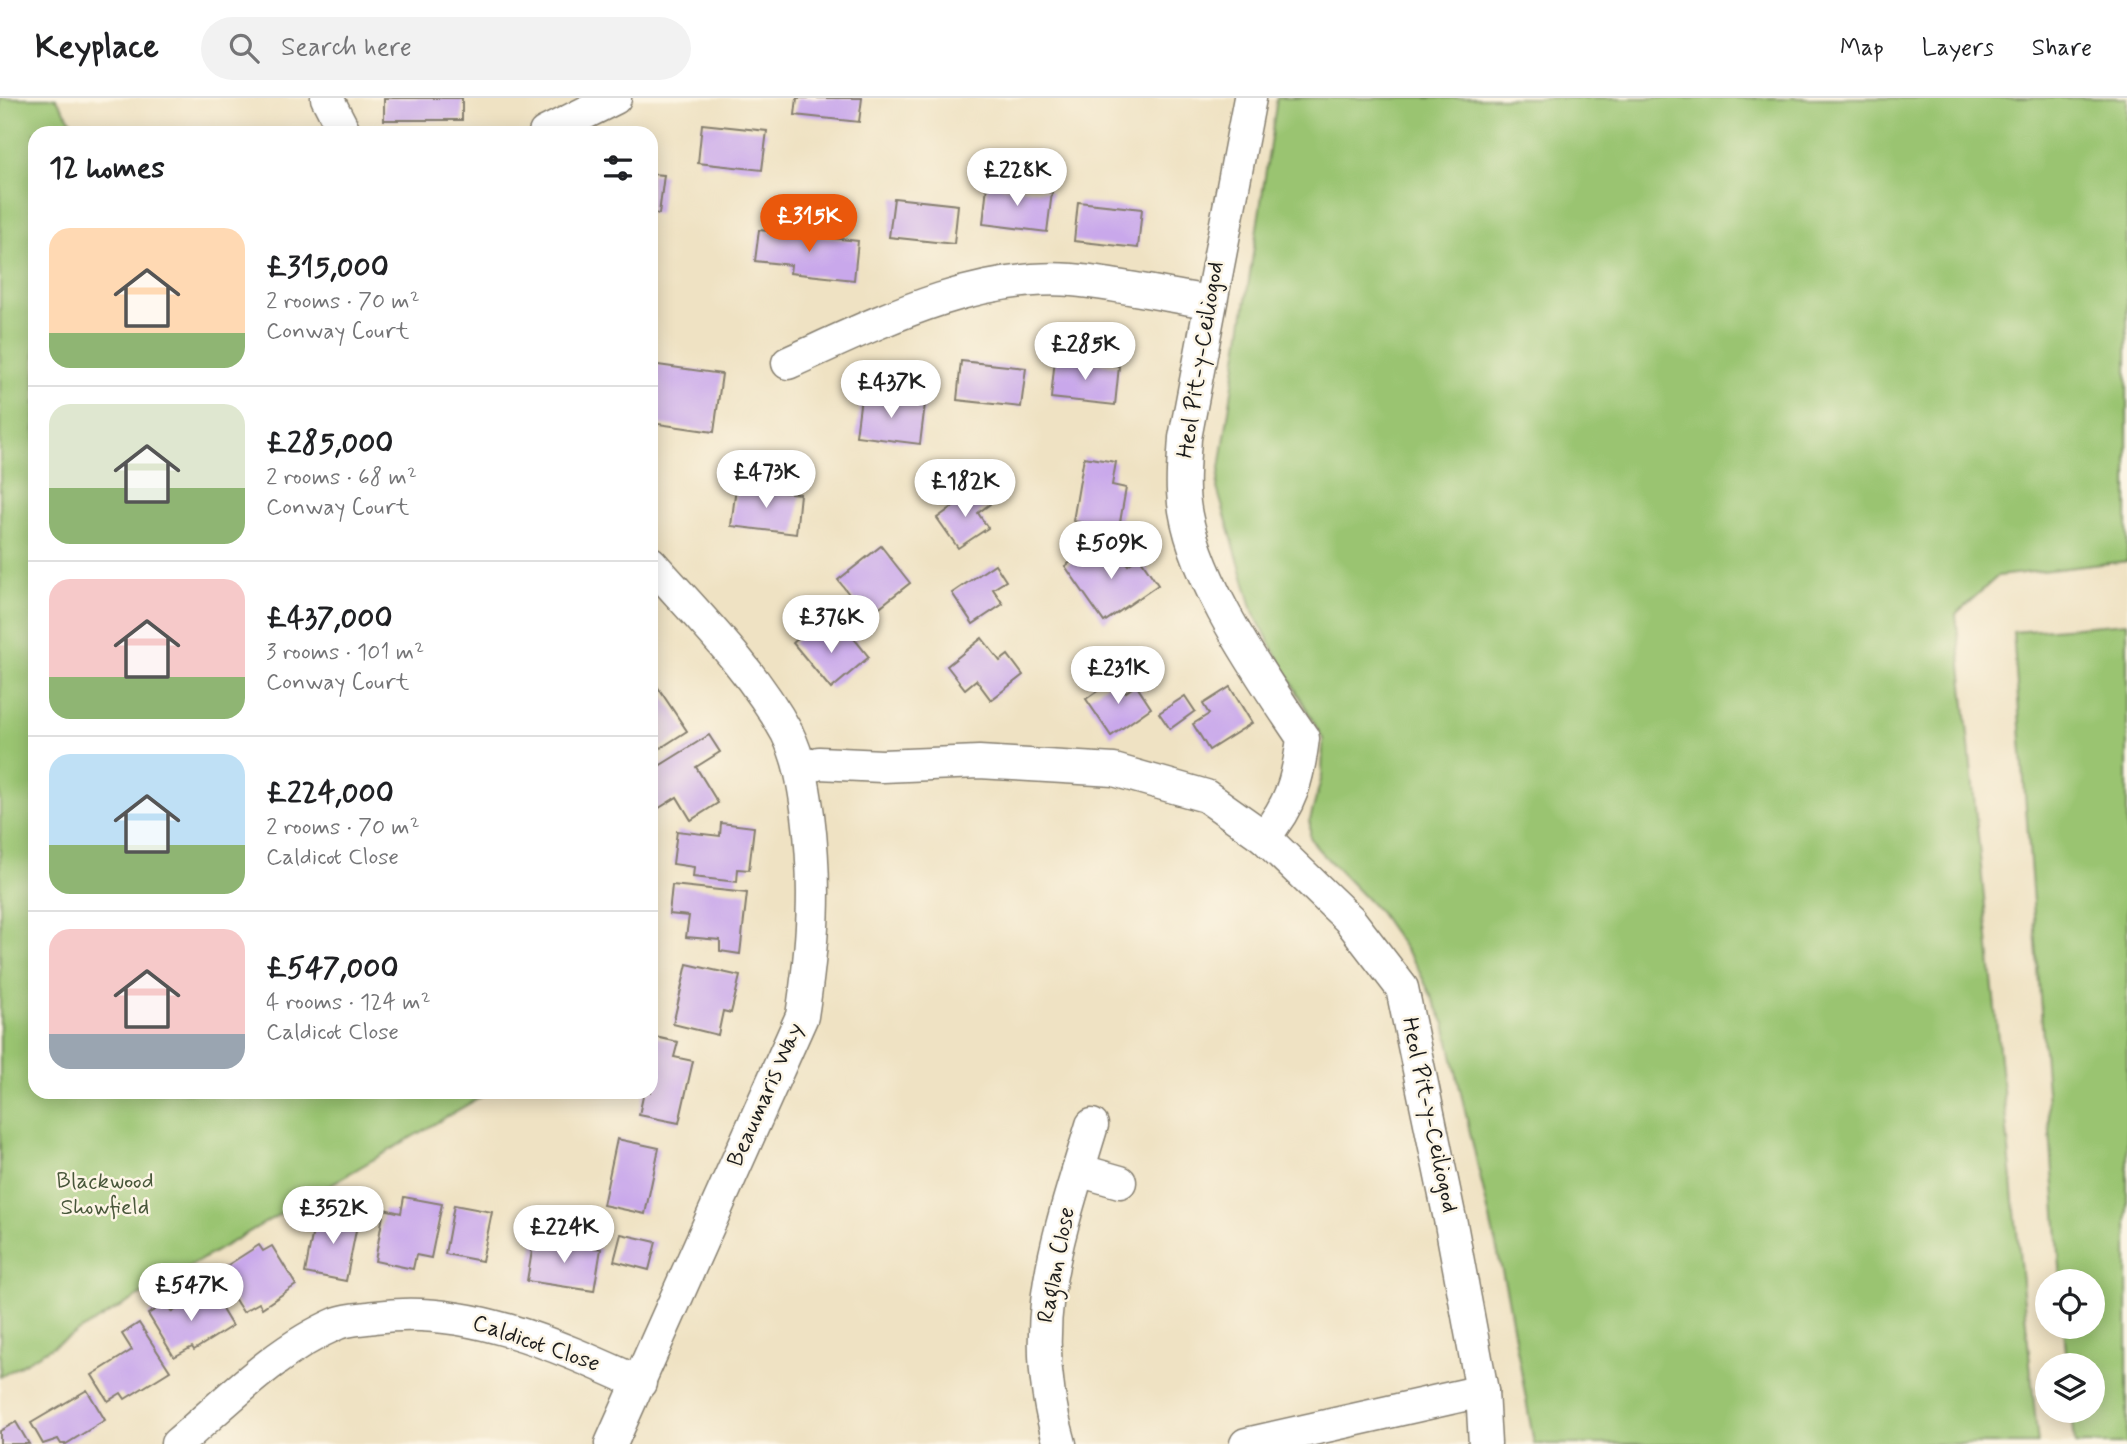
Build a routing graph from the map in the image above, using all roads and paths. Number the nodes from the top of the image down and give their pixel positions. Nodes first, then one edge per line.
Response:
1 (327, 98) edge
2 (615, 98) edge
3 (1250, 98) edge
4 (341, 126) edge
5 (559, 126) edge
6 (1209, 302) junction
7 (788, 363) dead end
8 (658, 571) edge
9 (802, 770) junction
10 (1264, 837) junction
11 (1092, 1125) dead end
12 (1078, 1170) junction
13 (1120, 1182) dead end
14 (640, 1382) junction
15 (1482, 1391) junction
16 (177, 1444) edge
17 (611, 1444) edge
18 (1060, 1444) edge
19 (1247, 1444) edge
20 (1485, 1444) edge

1 - 4 street
2 - 5 street
3 - 6 street, Heol Pit-y-Ceiliogod
6 - 7 street
6 - 10 street, Heol Pit-y-Ceiliogod
8 - 9 street, Beaumaris Way
9 - 10 street, Heol Pit-y-Ceiliogod
9 - 14 street, Beaumaris Way
10 - 15 street, Heol Pit-y-Ceiliogod
11 - 12 street, Raglan Close
12 - 13 street
12 - 18 street, Raglan Close
14 - 16 street, Caldicot Close
14 - 17 street, Beaumaris Way
15 - 19 street
15 - 20 street, Heol Pit-y-Ceiliogod

